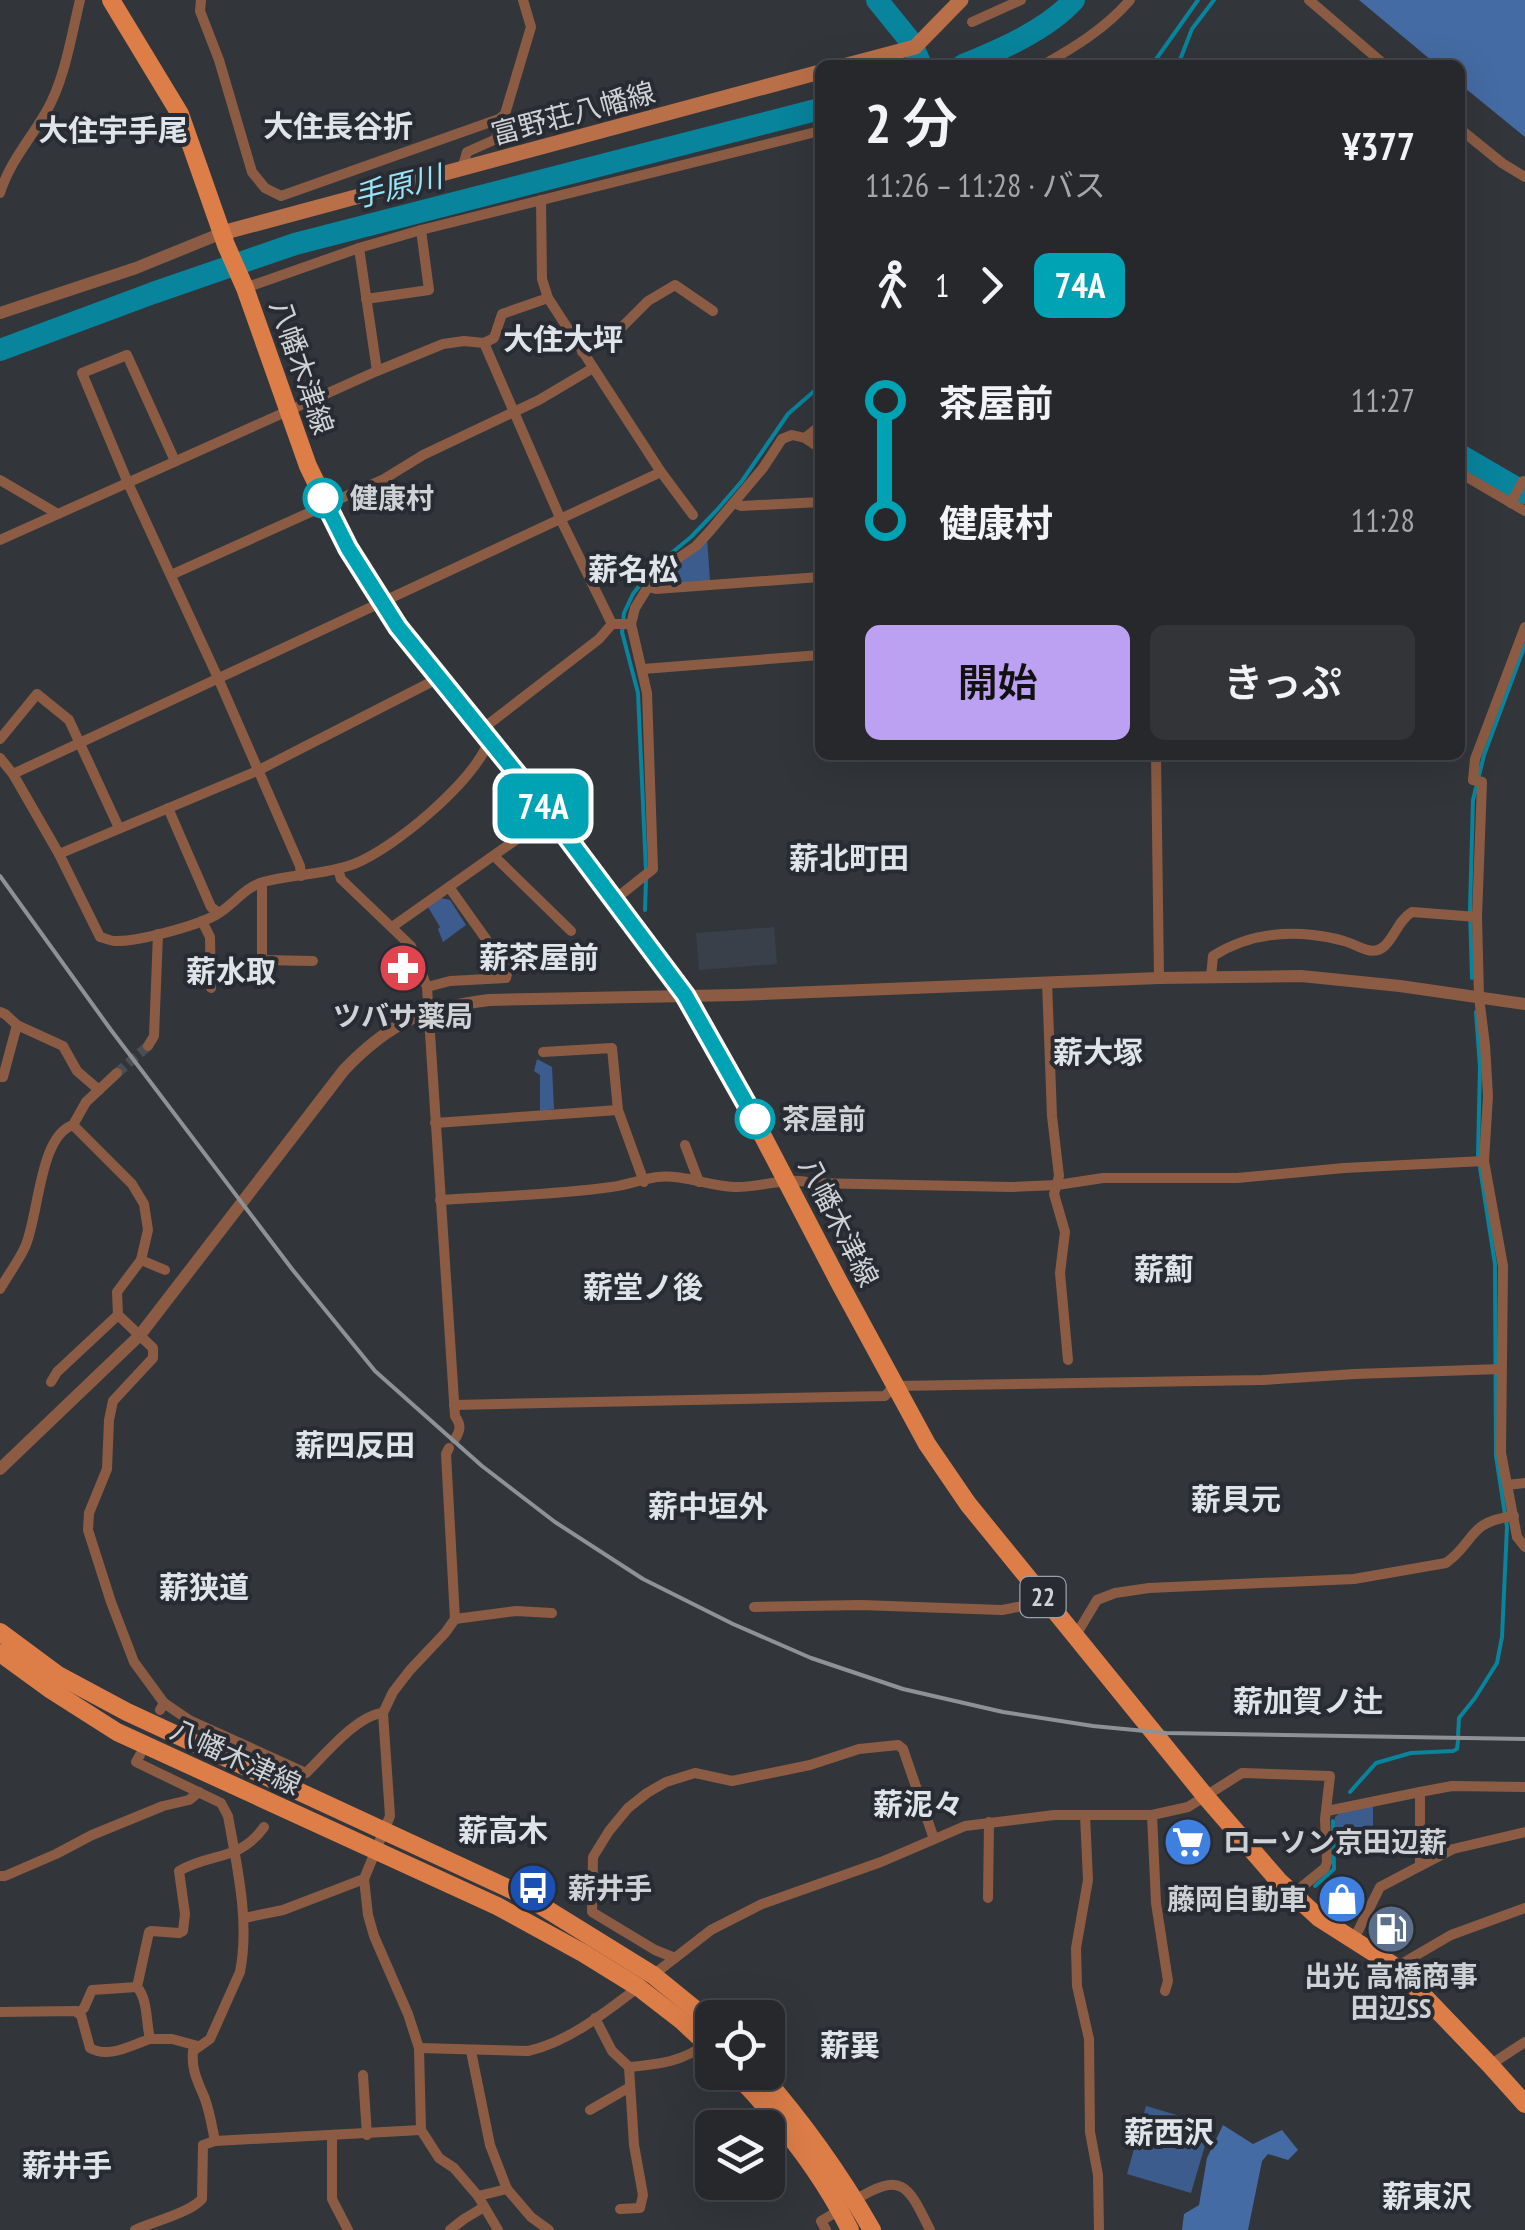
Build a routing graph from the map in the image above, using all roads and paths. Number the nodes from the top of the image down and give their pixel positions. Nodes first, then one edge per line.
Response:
1 (80, 0) edge
2 (111, 0) edge
3 (201, 0) edge
4 (522, 0) edge
5 (960, 0) edge
6 (1021, 0) edge
7 (1130, 0) edge
8 (1309, 0) edge
9 (972, 22) dead end
10 (866, 60) edge
11 (1051, 60) edge
12 (1379, 60) edge
13 (815, 73) edge
14 (499, 120) junction
15 (815, 133) edge
16 (1465, 134) edge
17 (462, 169) junction
18 (1525, 177) edge
19 (0, 193) edge
20 (541, 200) junction
21 (421, 230) junction
22 (224, 239) junction
23 (358, 248) junction
24 (244, 285) junction
25 (548, 298) junction
26 (366, 299) junction
27 (714, 311) dead end
28 (0, 313) edge
29 (484, 343) junction
30 (582, 352) junction
31 (593, 368) junction
32 (377, 371) junction
33 (288, 412) junction
34 (515, 412) junction
35 (815, 430) edge
36 (805, 438) junction
37 (815, 445) edge
38 (174, 461) junction
39 (661, 472) junction
40 (1465, 476) edge
41 (0, 480) edge
42 (1523, 481) edge
43 (128, 484) junction
44 (1512, 500) junction
45 (815, 502) edge
46 (734, 503) junction
47 (326, 506) junction
48 (1525, 511) edge
49 (58, 514) junction
50 (694, 515) dead end
51 (561, 520) junction
52 (0, 540) edge
53 (171, 575) junction
54 (815, 578) edge
55 (648, 586) junction
56 (382, 603) junction
57 (622, 623) junction
58 (1525, 628) edge
59 (815, 655) edge
60 (643, 669) junction
61 (218, 678) junction
62 (440, 678) junction
63 (485, 736) junction
64 (0, 739) edge
65 (82, 742) junction
66 (0, 758) edge
67 (1156, 760) edge
68 (257, 771) junction
69 (13, 774) junction
70 (168, 808) junction
71 (551, 816) junction
72 (120, 828) junction
73 (59, 854) junction
74 (494, 856) junction
75 (338, 869) junction
76 (302, 876) junction
77 (262, 882) junction
78 (449, 886) junction
79 (614, 900) junction
80 (220, 913) junction
81 (1472, 917) junction
82 (202, 922) junction
83 (392, 927) junction
84 (571, 931) dead end
85 (158, 934) junction
86 (313, 961) dead end
87 (1211, 977) junction
88 (1158, 978) junction
89 (1047, 982) junction
90 (427, 987) junction
91 (211, 988) dead end
92 (685, 995) junction
93 (1479, 998) junction
94 (1525, 1004) edge
95 (429, 1011) junction
96 (0, 1012) edge
97 (17, 1025) junction
98 (148, 1046) tunnel mouth
99 (543, 1052) dead end
100 (117, 1073) tunnel mouth
101 (0, 1077) edge
102 (99, 1090) junction
103 (618, 1110) junction
104 (435, 1123) junction
105 (73, 1124) junction
106 (702, 1152) dead end
107 (1480, 1161) junction
108 (644, 1182) junction
109 (699, 1182) junction
110 (788, 1182) junction
111 (1057, 1185) junction
112 (440, 1200) junction
113 (141, 1260) junction
114 (5, 1270) edge
115 (166, 1270) dead end
116 (0, 1289) edge
117 (118, 1314) junction
118 (140, 1335) junction
119 (1068, 1360) dead end
120 (1497, 1369) junction
121 (51, 1382) dead end
122 (894, 1386) junction
123 (454, 1405) junction
124 (0, 1469) edge
125 (1525, 1483) edge
126 (1508, 1484) junction
127 (1509, 1516) junction
128 (1525, 1547) edge
129 (1040, 1594) junction
130 (754, 1607) dead end
131 (552, 1614) dead end
132 (455, 1619) junction
133 (0, 1632) edge
134 (1076, 1635) junction
135 (0, 1653) edge
136 (383, 1713) junction
137 (140, 1755) dead end
138 (1525, 1787) edge
139 (199, 1792) junction
140 (1420, 1792) junction
141 (1206, 1797) junction
142 (1326, 1811) junction
143 (1085, 1815) junction
144 (1152, 1815) junction
145 (989, 1822) junction
146 (264, 1827) dead end
147 (1525, 1832) edge
148 (934, 1839) junction
149 (380, 1841) junction
150 (234, 1852) junction
151 (1420, 1866) junction
152 (0, 1876) edge
153 (364, 1878) junction
154 (1293, 1894) junction
155 (988, 1898) dead end
156 (1525, 1908) edge
157 (244, 1918) junction
158 (1354, 1939) junction
159 (675, 1958) junction
160 (1396, 1967) junction
161 (646, 1981) junction
162 (136, 1987) junction
163 (1165, 1991) dead end
164 (0, 2012) edge
165 (695, 2012) edge
166 (78, 2013) junction
167 (595, 2018) junction
168 (695, 2031) edge
169 (150, 2039) junction
170 (1525, 2042) edge
171 (198, 2046) junction
172 (420, 2048) junction
173 (470, 2051) junction
174 (695, 2053) edge
175 (1490, 2064) junction
176 (629, 2067) junction
177 (363, 2075) dead end
178 (630, 2087) junction
179 (751, 2090) edge
180 (774, 2090) edge
181 (1525, 2104) edge
182 (590, 2110) dead end
183 (421, 2130) junction
184 (367, 2134) junction
185 (332, 2136) junction
186 (215, 2140) junction
187 (507, 2189) junction
188 (481, 2202) junction
189 (847, 2205) junction
190 (620, 2209) dead end
191 (135, 2230) edge
192 (348, 2230) edge
193 (450, 2230) edge
194 (498, 2230) edge
195 (548, 2230) edge
196 (826, 2230) edge
197 (850, 2230) edge
198 (872, 2230) edge
199 (930, 2230) edge
200 (1099, 2230) edge

1 - 19 street
2 - 22 main road, 八幡木津線 / 22
3 - 14 street
4 - 14 street
5 - 10 main road
6 - 9 street
7 - 11 street
8 - 12 street
13 - 17 main road, 富野荘八幡線
14 - 17 street
15 - 20 street
16 - 18 street
17 - 22 main road, 富野荘八幡線
20 - 21 street
20 - 25 street
21 - 23 street
21 - 26 street
22 - 24 main road, 八幡木津線 / 22
22 - 28 street
23 - 24 street
23 - 26 street
24 - 33 main road, 八幡木津線 / 22
25 - 29 street
25 - 30 street
26 - 32 street
27 - 30 street
29 - 32 street
29 - 34 street
30 - 31 street
31 - 34 street
31 - 39 street
32 - 33 street
33 - 38 street
33 - 47 main road, 八幡木津線 / 22
34 - 47 street
34 - 51 street
35 - 36 street
36 - 37 street
36 - 46 street
38 - 43 street
38 - 43 street
39 - 50 street
39 - 51 street
40 - 44 street
41 - 49 street
42 - 44 street
43 - 49 street
43 - 53 street
44 - 48 street
45 - 46 street
46 - 55 street
47 - 53 street
47 - 56 main road, 八幡木津線 / 22
49 - 52 street
51 - 56 street
51 - 57 street
53 - 61 street
54 - 55 street
55 - 57 street
56 - 61 street
56 - 62 main road, 八幡木津線 / 22
57 - 60 street
57 - 63 street
58 - 81 street
59 - 60 street
60 - 79 street
61 - 65 street
61 - 68 street
62 - 63 main road, 八幡木津線 / 22
62 - 68 street
63 - 71 main road, 八幡木津線 / 22
63 - 75 street
64 - 65 street
65 - 69 street
65 - 72 street
66 - 69 street
67 - 88 street
68 - 70 street
68 - 76 street
69 - 73 street
70 - 72 street
70 - 80 street
71 - 74 street
71 - 79 main road, 八幡木津線 / 22
72 - 73 street
73 - 85 street
74 - 78 street
74 - 84 street
75 - 76 street
75 - 83 street
76 - 77 street
77 - 80 street
77 - 86 street
78 - 83 street
78 - 90 street
79 - 92 main road, 八幡木津線 / 22
80 - 82 street
81 - 87 street
81 - 93 street
82 - 85 street
82 - 91 street
83 - 90 street
85 - 98 street
87 - 88 street
87 - 93 street
88 - 89 street
89 - 92 street
89 - 111 street
90 - 95 street
92 - 95 street
92 - 110 main road, 八幡木津線 / 22
93 - 94 street
93 - 107 street
95 - 104 street
95 - 118 street
96 - 97 street
97 - 101 street
97 - 102 street
99 - 103 street
100 - 102 street
102 - 105 street
103 - 104 street
103 - 108 street
104 - 112 street
105 - 113 street
105 - 114 street
106 - 109 street
107 - 111 street
107 - 120 street
108 - 109 street
108 - 112 street
109 - 110 street
110 - 111 street
110 - 122 main road, 八幡木津線 / 22
111 - 119 street
112 - 123 street
113 - 115 street
113 - 117 street
114 - 116 street
117 - 118 street
117 - 121 street
118 - 124 street
118 - 136 street
120 - 122 street
120 - 126 street
122 - 123 street
122 - 129 main road, 八幡木津線 / 22
123 - 132 street
125 - 126 street
126 - 127 street
127 - 128 street
127 - 134 street
129 - 130 street
129 - 134 main road, 八幡木津線 / 22
131 - 132 street
132 - 136 street
133 - 149 main road, 八幡木津線
134 - 141 main road, 八幡木津線 / 22
135 - 149 main road, 八幡木津線
136 - 149 street
137 - 139 street
138 - 140 street
139 - 150 street
139 - 152 street
140 - 142 street
140 - 151 street
141 - 142 street
141 - 144 street
141 - 154 main road, 八幡木津線 / 22
142 - 154 street
143 - 144 street
143 - 145 street
143 - 200 street
144 - 163 street
145 - 148 street
145 - 155 street
146 - 150 street
147 - 151 street
148 - 159 street
148 - 159 street
149 - 153 street
149 - 161 main road, 八幡木津線
150 - 157 street
150 - 162 street
151 - 158 street
153 - 157 street
153 - 172 street
154 - 158 main road, 八幡木津線 / 22
156 - 160 street
157 - 171 street
158 - 160 main road, 八幡木津線 / 22
159 - 161 street
160 - 175 main road, 八幡木津線 / 22
161 - 165 main road, 八幡木津線
161 - 167 street
161 - 168 main road, 八幡木津線
162 - 166 street
162 - 169 street
164 - 166 street
166 - 169 street
167 - 173 street
167 - 176 street
169 - 171 street
170 - 175 street
171 - 186 street
172 - 173 street
172 - 183 street
173 - 187 street
174 - 176 street
175 - 181 main road, 八幡木津線 / 22
176 - 178 street
177 - 184 street
178 - 182 street
178 - 190 street
179 - 189 main road
180 - 189 main road
183 - 184 street
183 - 188 street
184 - 185 street
185 - 186 street
185 - 192 street
186 - 191 street
187 - 188 street
187 - 195 street
188 - 193 street
188 - 194 street
189 - 196 street
189 - 197 main road
189 - 198 main road
189 - 199 street

